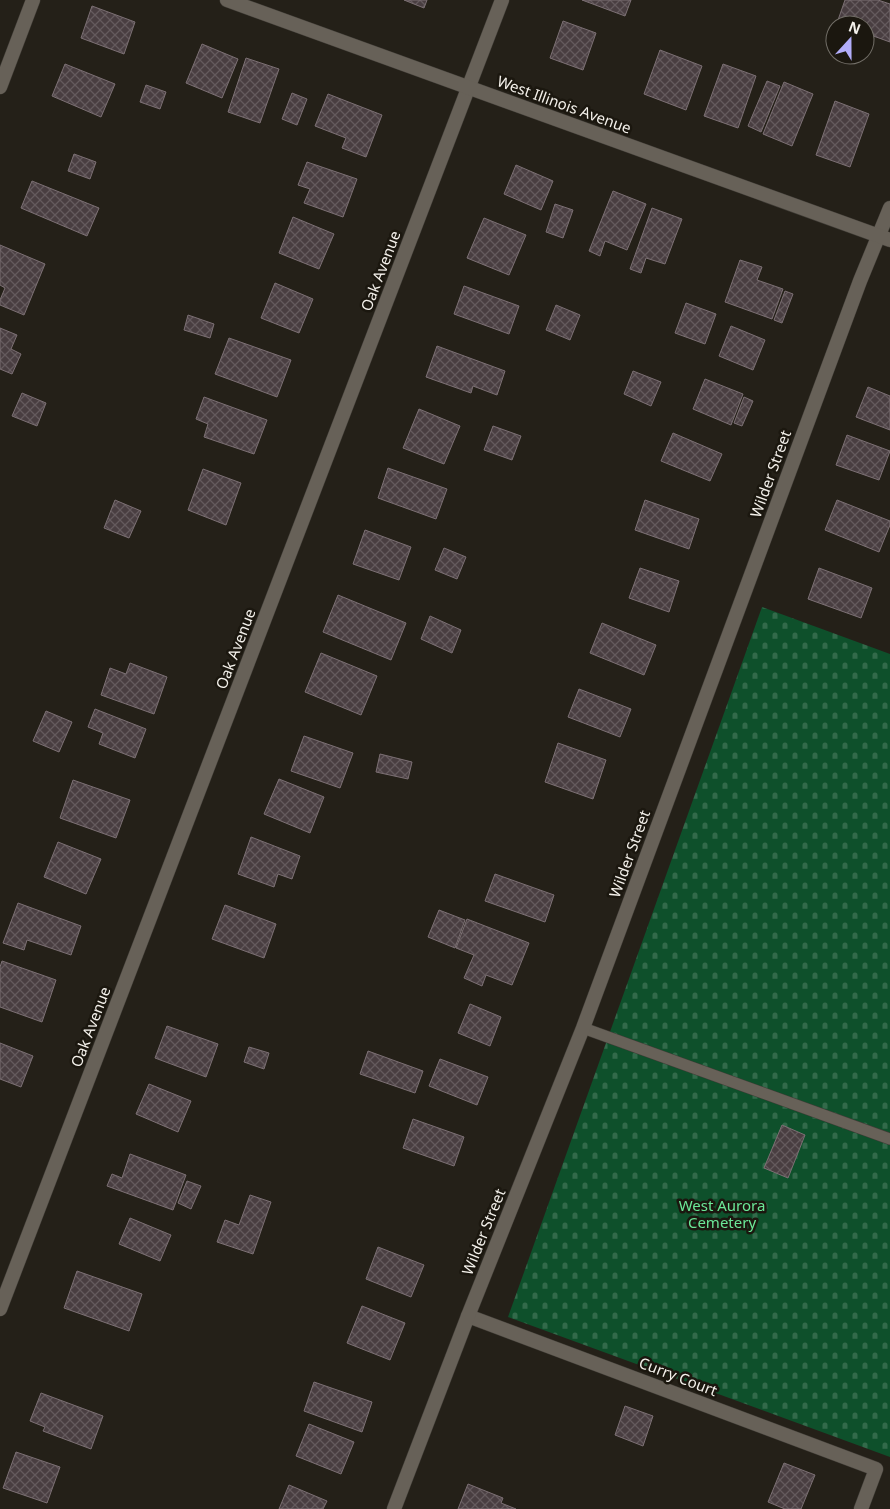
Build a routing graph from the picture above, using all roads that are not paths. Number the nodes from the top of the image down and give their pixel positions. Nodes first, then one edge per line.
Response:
1 (33, 0) edge
2 (227, 0) edge
3 (502, 0) edge
4 (0, 87) edge
5 (468, 87) junction
6 (890, 208) edge
7 (885, 238) edge
8 (583, 1028) junction
9 (890, 1139) edge
10 (0, 1309) edge
11 (468, 1316) junction
12 (394, 1509) edge
13 (861, 1509) edge

1 - 4 street
2 - 5 street, West Illinois Avenue
3 - 5 street, Oak Avenue
5 - 7 street, West Illinois Avenue
5 - 10 street, Oak Avenue
6 - 7 street, Wilder Street
7 - 8 street, Wilder Street
8 - 9 lane
8 - 11 street, Wilder Street
11 - 12 street, Wilder Street
11 - 13 street, Curry Court

